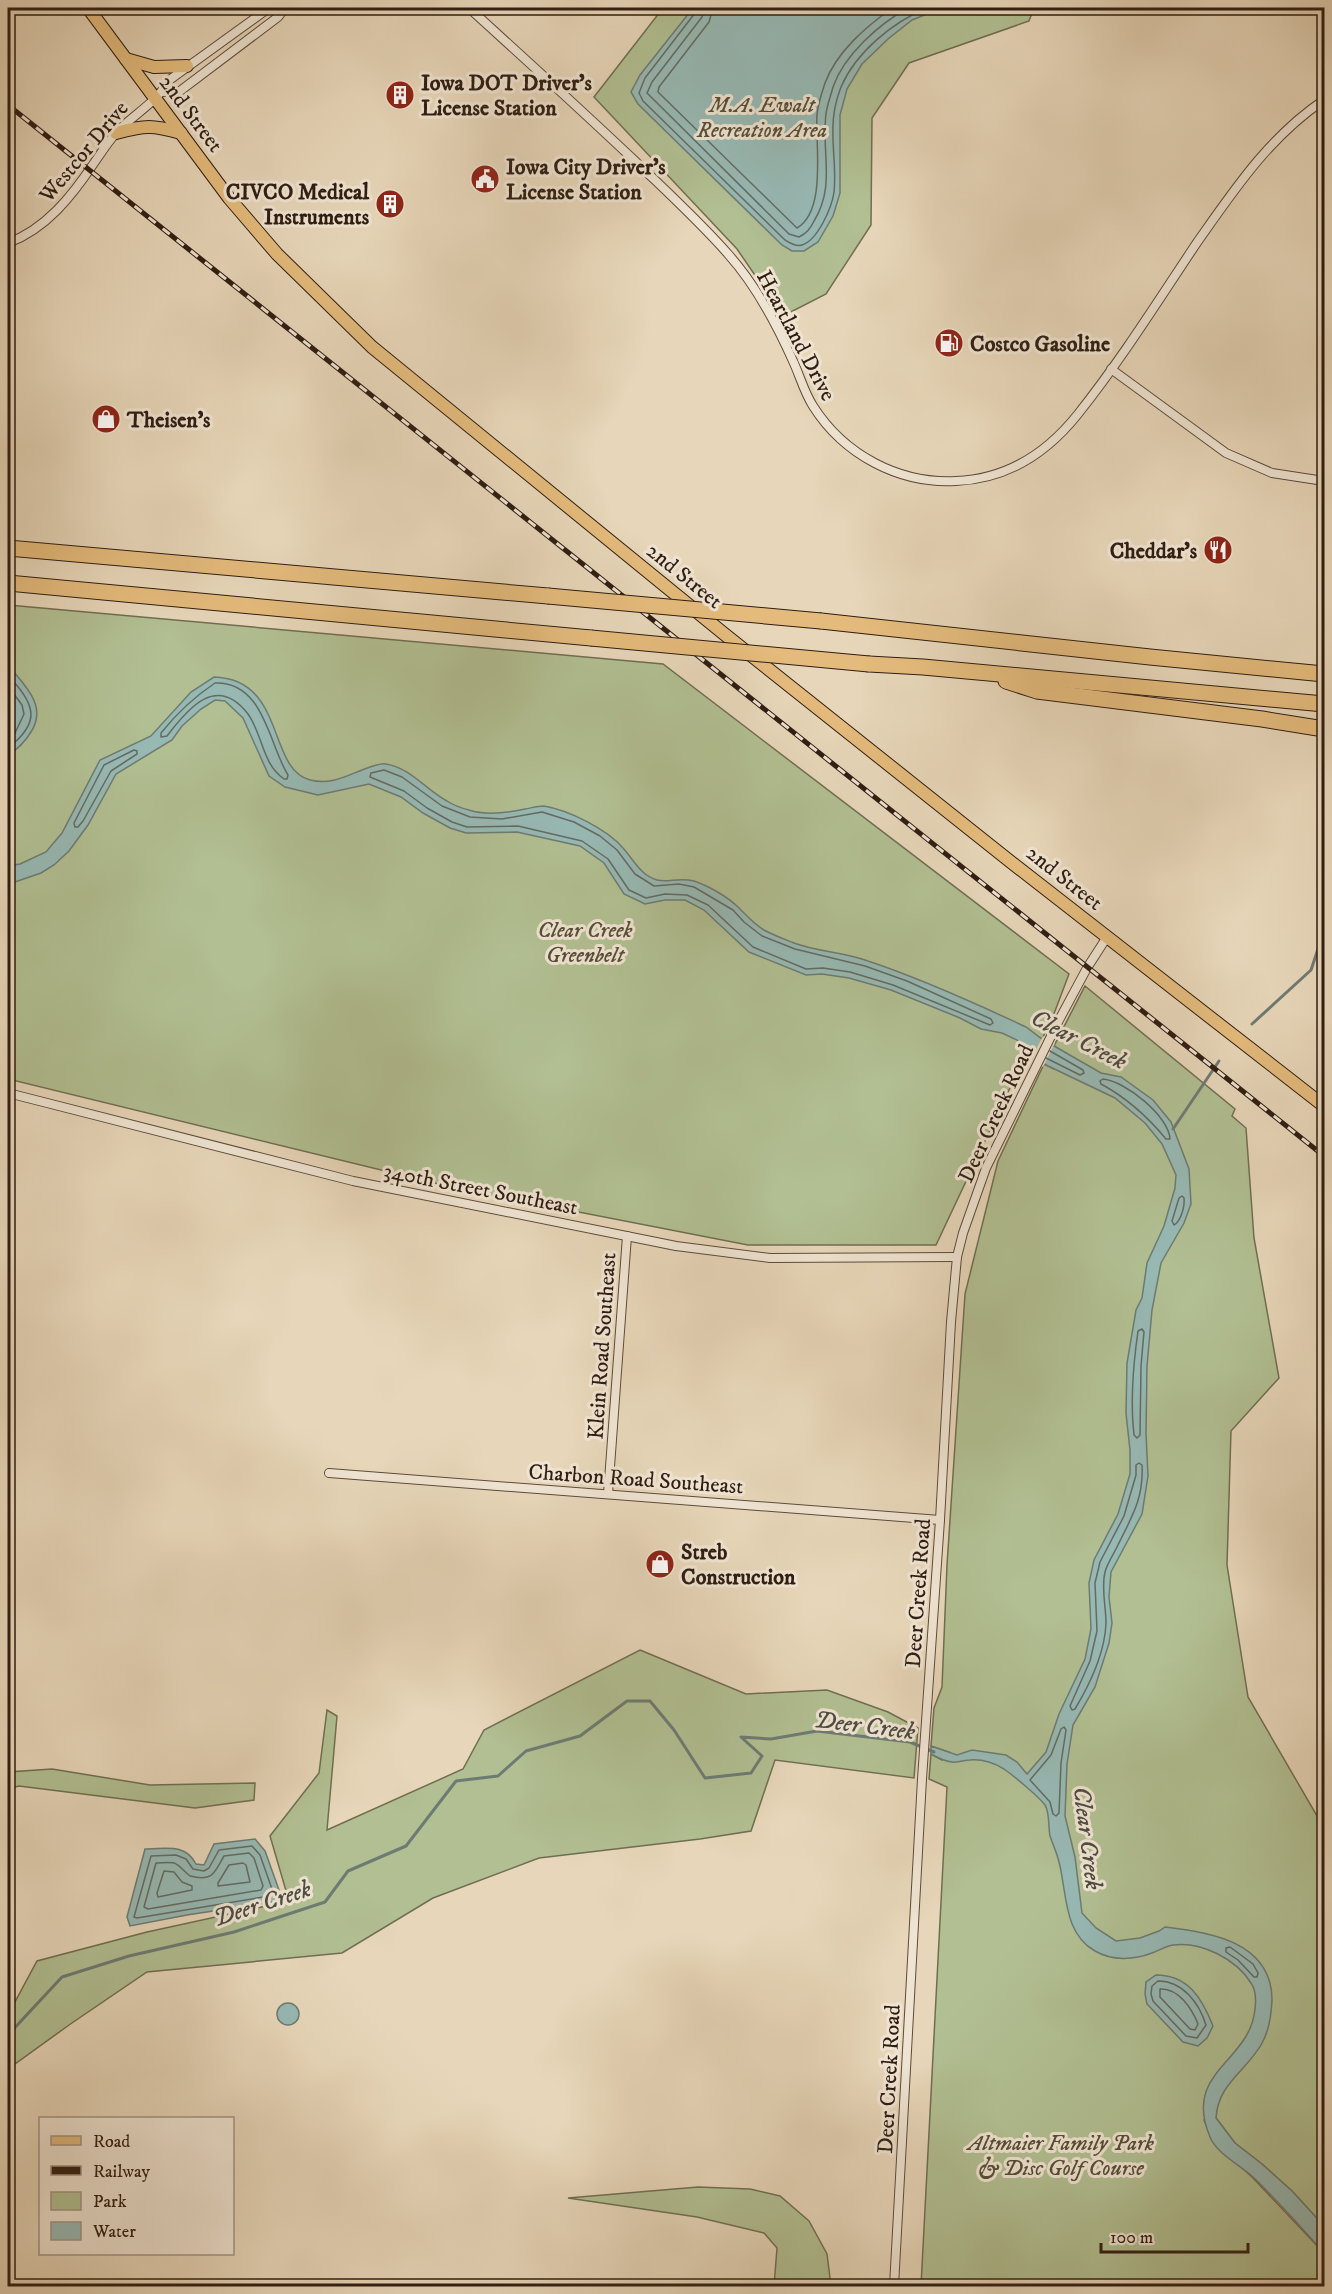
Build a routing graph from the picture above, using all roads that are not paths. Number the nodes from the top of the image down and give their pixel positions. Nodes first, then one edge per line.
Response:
1 (88, 8) edge
2 (269, 8) edge
3 (285, 8) edge
4 (469, 8) edge
5 (126, 59) junction
6 (187, 66) junction
7 (159, 95) junction
8 (1324, 100) edge
9 (116, 133) junction
10 (181, 133) junction
11 (8, 243) edge
12 (1111, 369) junction
13 (1324, 482) edge
14 (8, 546) edge
15 (8, 583) edge
16 (8, 588) edge
17 (90, 590) junction
18 (1324, 672) edge
19 (980, 673) junction
20 (1324, 704) edge
21 (1324, 729) edge
22 (1107, 937) junction
23 (8, 1093) edge
24 (1324, 1106) edge
25 (627, 1236) junction
26 (957, 1257) junction
27 (329, 1473) dead end
28 (608, 1494) junction
29 (940, 1520) junction
30 (894, 2286) edge

1 - 5 main road, 2nd Street
2 - 6 street, Westcor Drive
3 - 7 street
4 - 12 street, Heartland Drive
5 - 6 main road
5 - 7 main road, 2nd Street
6 - 7 street, Westcor Drive
7 - 9 street, Westcor Drive
7 - 10 main road, 2nd Street
8 - 12 street, Heartland Drive
9 - 10 main road
9 - 11 street, Westcor Drive
10 - 22 main road, 2nd Street
12 - 13 street
14 - 18 highway, bridge
15 - 17 highway
16 - 17 highway
17 - 19 highway, bridge
19 - 20 highway
19 - 21 highway
22 - 24 main road, 2nd Street
22 - 26 street, Deer Creek Road
23 - 25 street, 340th Street Southeast
25 - 26 street, 340th Street Southeast
25 - 28 street, Klein Road Southeast
26 - 29 street, Deer Creek Road
27 - 28 street, Charbon Road Southeast
28 - 29 street, Charbon Road Southeast
29 - 30 street, Deer Creek Road

